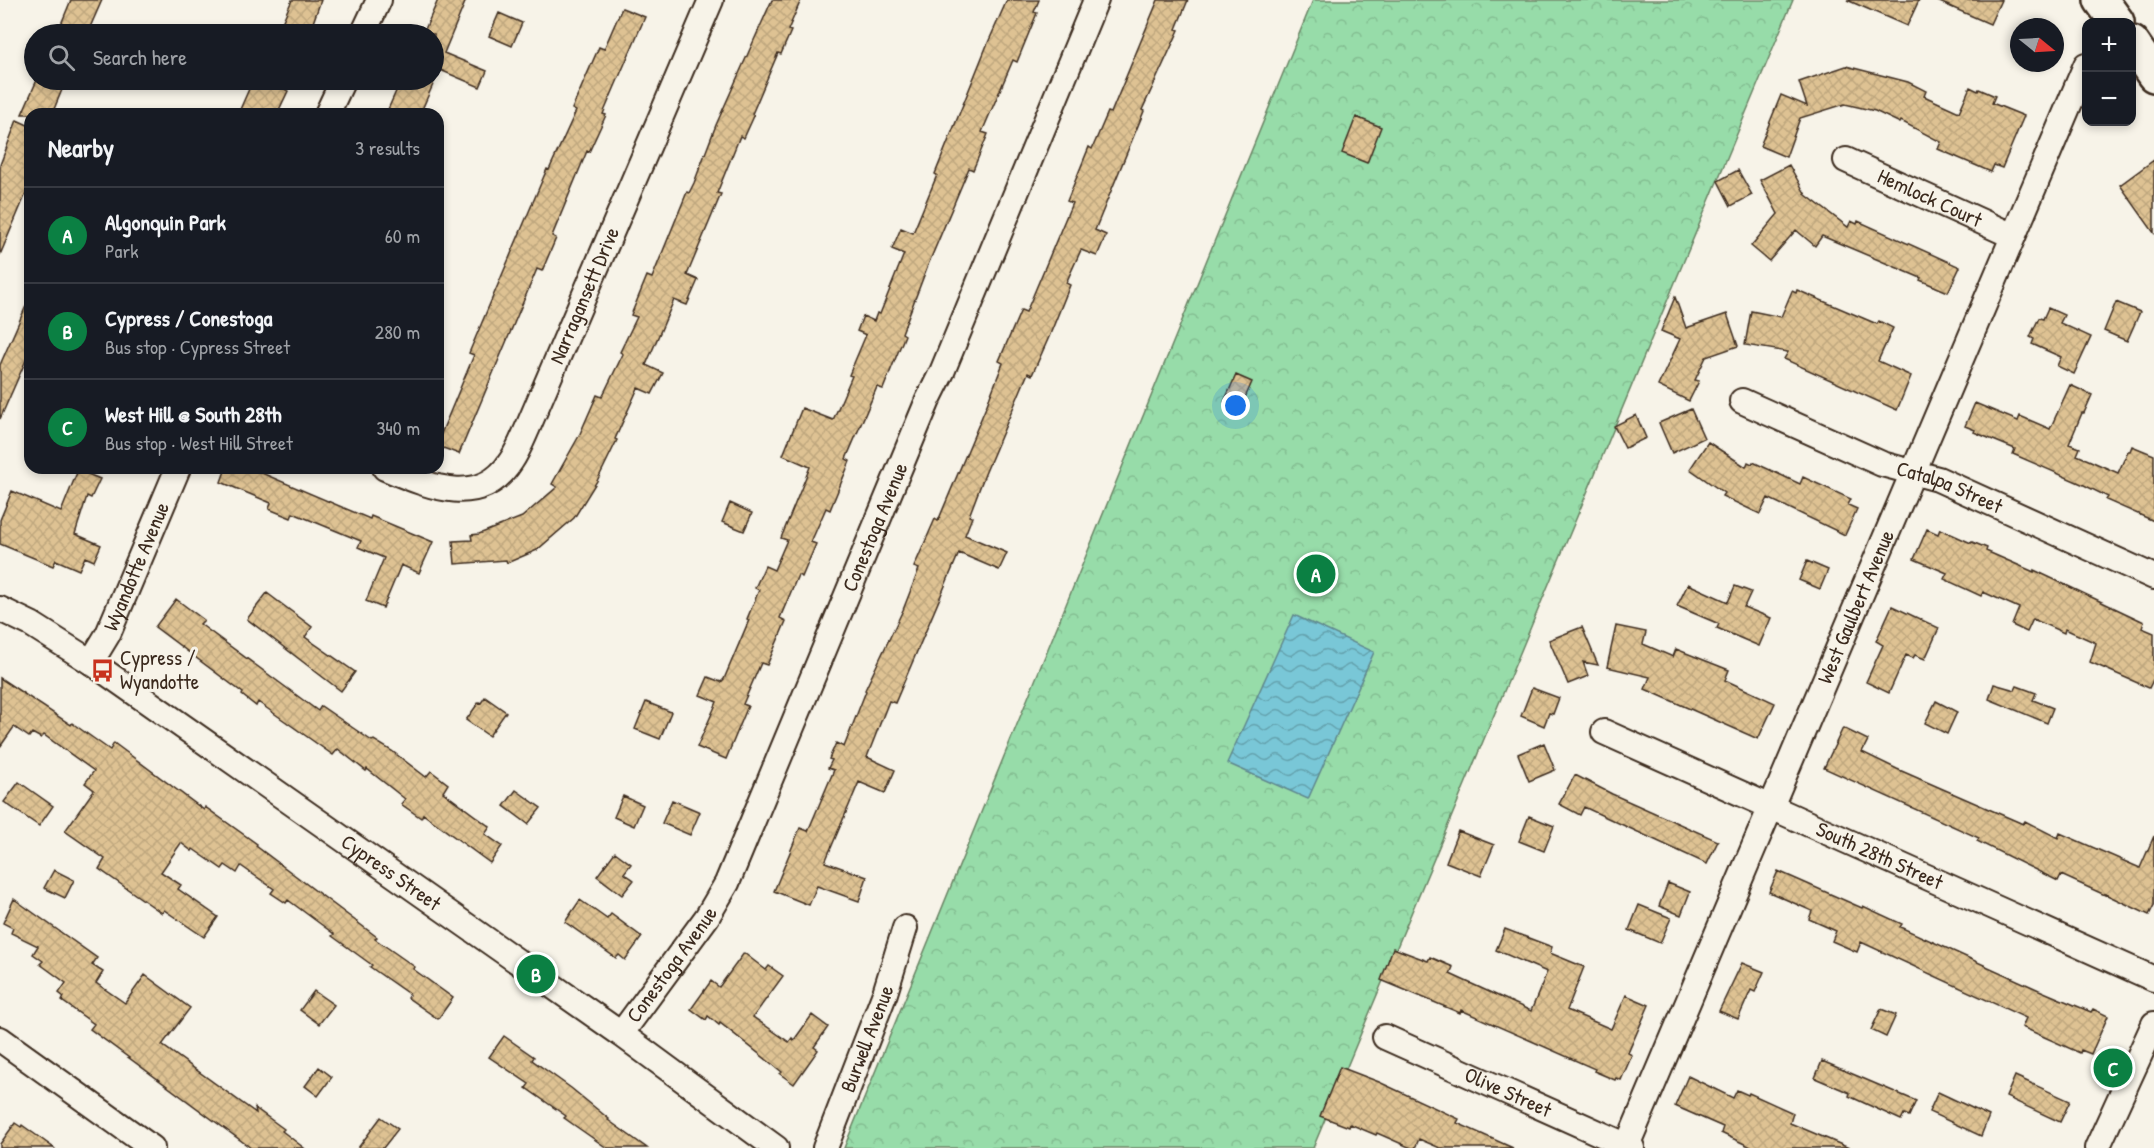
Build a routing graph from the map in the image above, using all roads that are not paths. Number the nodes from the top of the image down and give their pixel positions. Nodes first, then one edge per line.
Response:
1 (379, 0) edge
2 (711, 0) edge
3 (1096, 0) edge
4 (368, 24) edge
5 (2136, 49) edge
6 (2083, 72) edge
7 (2154, 75) edge
8 (338, 90) edge
9 (330, 108) edge
10 (1846, 160) dead end
11 (2013, 236) junction
12 (1742, 401) dead end
13 (1913, 473) junction
14 (175, 474) edge
15 (400, 474) edge
16 (2154, 577) edge
17 (0, 609) edge
18 (92, 662) junction
19 (1604, 732) dead end
20 (1771, 807) junction
21 (905, 928) dead end
22 (2154, 979) edge
23 (2154, 1024) edge
24 (621, 1034) junction
25 (1385, 1037) dead end
26 (0, 1039) edge
27 (1629, 1147) edge
28 (152, 1148) edge
29 (776, 1148) edge
30 (825, 1148) edge
31 (2097, 1148) edge

1 - 4 street
2 - 15 street, Narragansett Drive
3 - 24 street, Conestoga Avenue
5 - 7 street
6 - 11 street, West Gaulbert Avenue
8 - 9 street
10 - 11 street, Hemlock Court
11 - 13 street, West Gaulbert Avenue
12 - 13 street, Catalpa Street
13 - 16 street, Catalpa Street
13 - 20 street, West Gaulbert Avenue
14 - 18 street, Wyandotte Avenue
17 - 18 street, Cypress Street
18 - 24 street, Cypress Street
19 - 20 street, South 28th Street
20 - 22 street, South 28th Street
20 - 27 street, West Gaulbert Avenue
21 - 30 street, Burwell Avenue
23 - 31 street
24 - 29 street, Cypress Street
25 - 27 street, Olive Street
26 - 28 street

